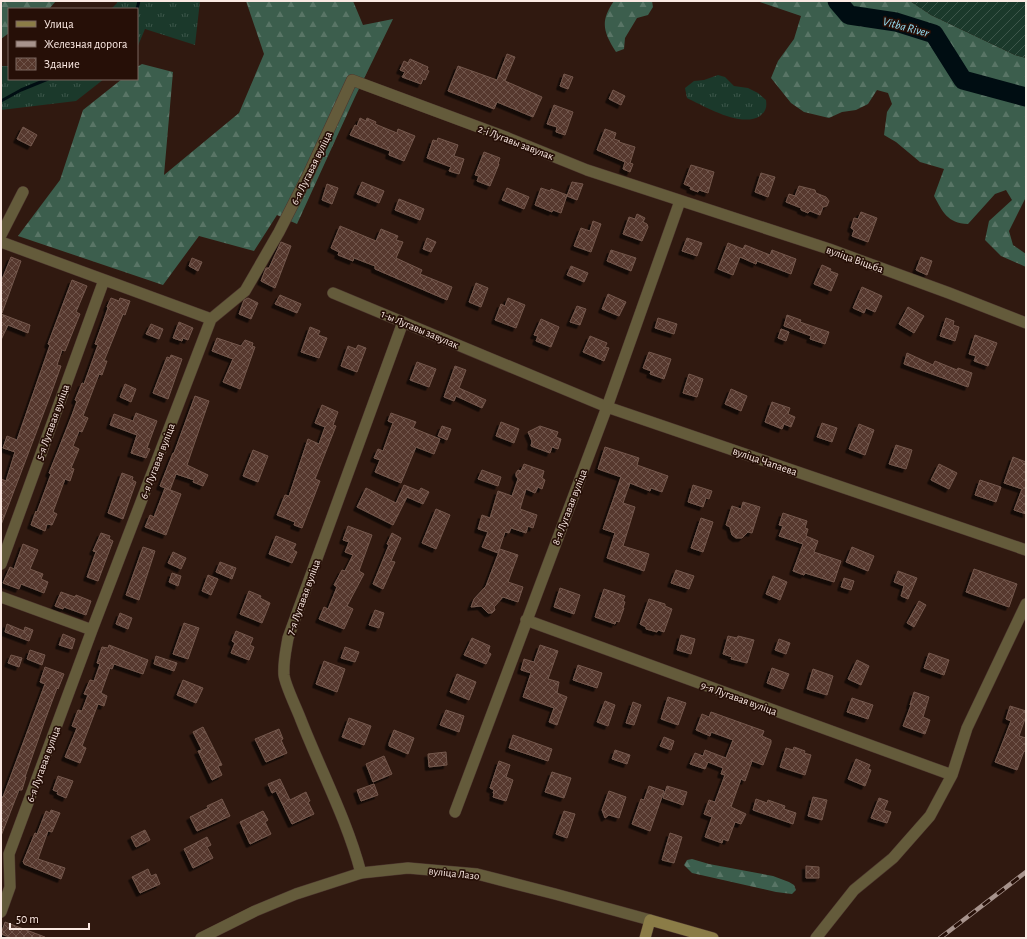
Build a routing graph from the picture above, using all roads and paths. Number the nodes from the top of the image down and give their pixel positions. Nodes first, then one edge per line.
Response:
1 (352, 80) joint
2 (23, 192) dead end
3 (680, 202) junction
4 (1, 235) edge
5 (1, 242) edge
6 (104, 280) junction
7 (333, 293) dead end
8 (211, 319) junction
9 (403, 322) junction
10 (1026, 323) edge
11 (507, 365) joint
12 (607, 407) junction
13 (1026, 550) edge
14 (1, 564) edge
15 (1, 597) edge
16 (1026, 604) edge
17 (526, 620) junction
18 (92, 630) junction
19 (952, 775) junction
20 (455, 812) dead end
21 (5, 866) edge
22 (360, 873) junction
23 (1, 912) edge
24 (650, 920) junction
25 (201, 938) edge
26 (645, 938) edge
27 (713, 938) edge
28 (816, 938) edge

1 - 3 street, 2-і Лугавы завулак
1 - 8 street, 6-я Лугавая вуліца
2 - 4 street
3 - 10 street, вуліца Віцьба
3 - 12 street, 8-я Лугавая вуліца
5 - 6 street
6 - 8 street
6 - 14 street, 5-я Лугавая вуліца
7 - 9 street, 1-ы Лугавы завулак
8 - 18 street, 6-я Лугавая вуліца
9 - 11 street, 1-ы Лугавы завулак
9 - 22 street, 7-я Лугавая вуліца
11 - 12 street, вуліца Чапаева
12 - 13 street, вуліца Чапаева
12 - 17 street, 8-я Лугавая вуліца
15 - 18 street
16 - 19 street
17 - 19 street, 9-я Лугавая вуліца
17 - 20 street, 8-я Лугавая вуліца
18 - 21 street, 6-я Лугавая вуліца
19 - 28 street
21 - 23 street, 6-я Лугавая вуліца
22 - 24 street, вуліца Лазо
22 - 25 street, вуліца Лазо
24 - 26 main road
24 - 27 main road, вуліца Лазо

